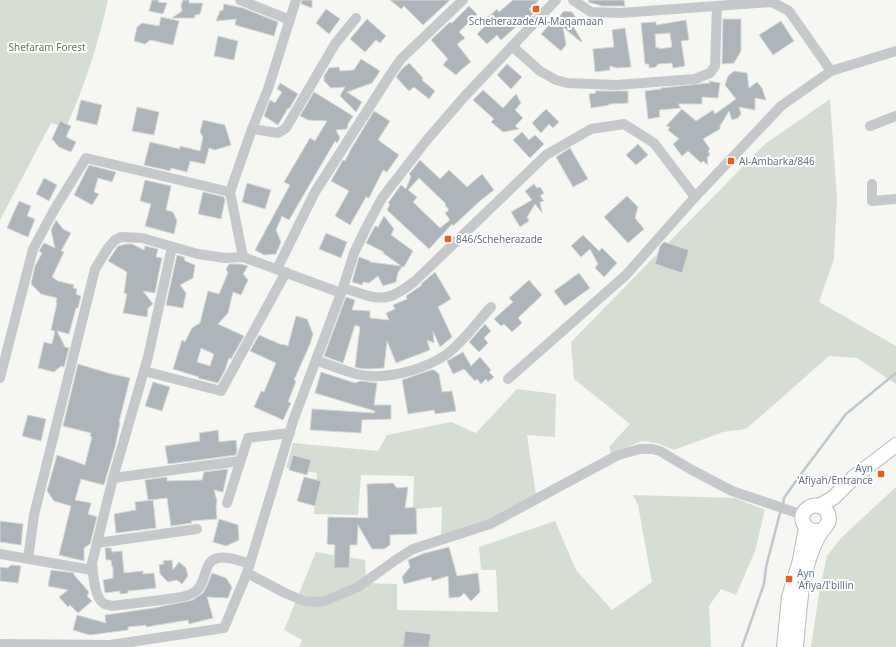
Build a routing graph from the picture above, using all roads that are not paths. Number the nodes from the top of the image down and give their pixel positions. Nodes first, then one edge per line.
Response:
1 (240, 0) edge
2 (296, 0) edge
3 (463, 0) edge
4 (556, 0) edge
5 (573, 0) edge
6 (717, 6) junction
7 (356, 18) dead end
8 (290, 20) junction
9 (512, 46) junction
10 (896, 51) edge
11 (831, 71) junction
12 (896, 116) edge
13 (870, 126) dead end
14 (252, 129) junction
15 (872, 184) dead end
16 (230, 192) junction
17 (695, 197) junction
18 (896, 199) edge
19 (172, 247) junction
20 (242, 257) junction
21 (281, 271) junction
22 (342, 291) junction
23 (491, 307) dead end
24 (316, 360) junction
25 (144, 371) junction
26 (0, 378) edge
27 (508, 379) dead end
28 (290, 432) junction
29 (896, 445) edge
30 (896, 457) edge
31 (240, 461) junction
32 (114, 478) junction
33 (227, 503) dead end
34 (819, 506) junction
35 (805, 522) junction
36 (825, 524) junction
37 (197, 529) dead end
38 (97, 543) junction
39 (0, 554) edge
40 (28, 559) junction
41 (248, 568) junction
42 (92, 570) junction
43 (0, 644) edge
44 (784, 647) edge
45 (796, 647) edge

1 - 8 street
2 - 8 street
3 - 21 street
4 - 9 street
5 - 6 street
6 - 9 street
6 - 11 street
7 - 14 street
8 - 14 street
9 - 22 street
10 - 11 street
11 - 17 street
12 - 13 street
14 - 16 street
15 - 18 street
16 - 20 street
16 - 26 street
17 - 22 street
17 - 27 street
19 - 20 street
19 - 25 street
19 - 40 street
20 - 21 street
21 - 22 street
21 - 25 street
22 - 24 street
23 - 24 street
24 - 28 street
25 - 32 street
28 - 31 street
28 - 41 street
29 - 34 main road
30 - 36 main road
31 - 32 street
31 - 33 street
32 - 38 street
34 - 35 main road
34 - 36 main road
35 - 36 main road
35 - 41 street
35 - 44 main road
36 - 45 main road
37 - 38 street
38 - 42 street
39 - 40 street
40 - 42 street
41 - 42 street
41 - 43 street

